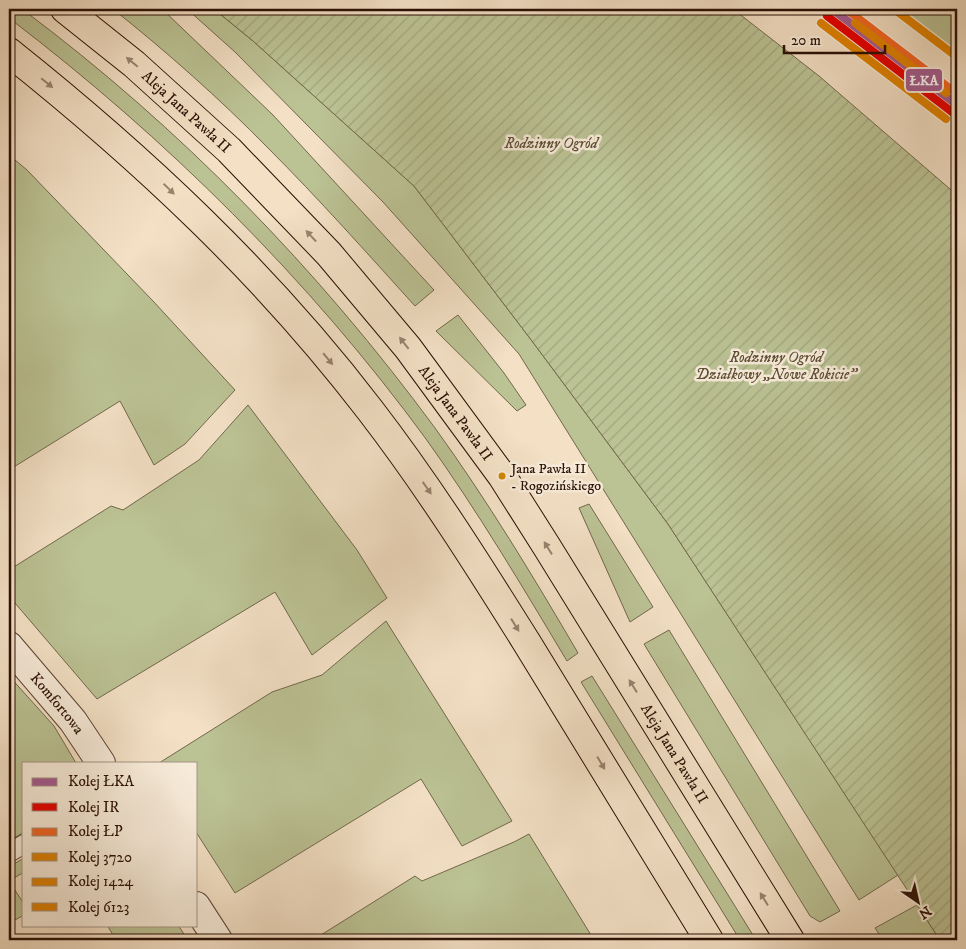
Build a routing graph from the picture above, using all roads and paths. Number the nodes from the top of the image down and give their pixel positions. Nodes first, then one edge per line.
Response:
1 (66, 9) edge
2 (9, 52) edge
3 (9, 646) edge
4 (100, 762) edge
5 (22, 845) edge
6 (9, 853) edge
7 (198, 909) edge
8 (218, 940) edge
9 (709, 940) edge
10 (790, 940) edge

10 -> 1 main road, Aleja Jana Pawła II
2 -> 9 main road
3 - 4 street, Komfortowa
5 - 6 lane
7 - 8 street

